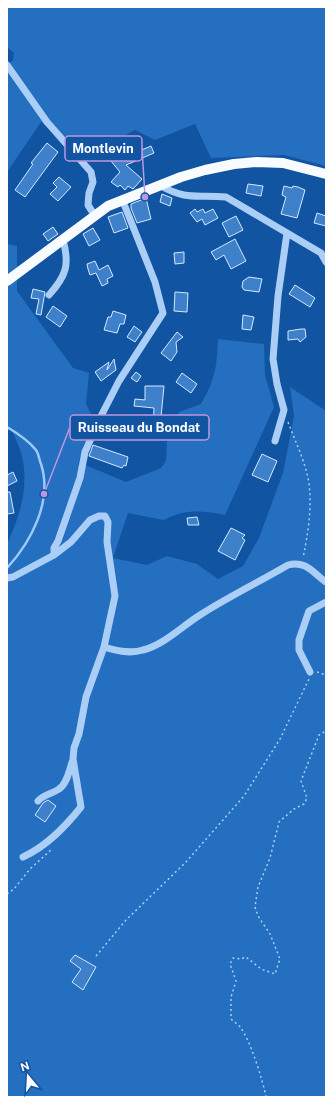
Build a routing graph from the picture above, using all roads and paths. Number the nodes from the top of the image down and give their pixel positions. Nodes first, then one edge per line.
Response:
1 (7, 65) edge
2 (326, 174) edge
3 (161, 186) junction
4 (122, 200) junction
5 (95, 216) junction
6 (287, 233) junction
7 (63, 240) junction
8 (326, 262) edge
9 (7, 281) edge
10 (49, 295) dead end
11 (284, 410) junction
12 (275, 441) dead end
13 (54, 555) junction
14 (302, 564) junction
15 (7, 578) edge
16 (326, 582) edge
17 (326, 602) edge
18 (104, 647) junction
19 (310, 672) junction
20 (326, 675) edge
21 (326, 730) edge
22 (73, 758) junction
23 (38, 801) dead end
24 (53, 848) dead end
25 (23, 856) dead end
26 (7, 894) edge
27 (96, 956) dead end
28 (266, 1097) edge

1 - 5 street
2 - 3 main road
3 - 4 main road
3 - 6 street
4 - 5 main road
4 - 13 street
5 - 7 main road
6 - 8 street
6 - 11 street
7 - 9 main road
7 - 10 street
11 - 12 street
11 - 14 path
13 - 15 street
13 - 18 street
14 - 16 street
14 - 18 street
17 - 19 street
18 - 22 street
19 - 20 path
19 - 27 path
21 - 28 path
22 - 23 street
22 - 25 street
24 - 26 path

